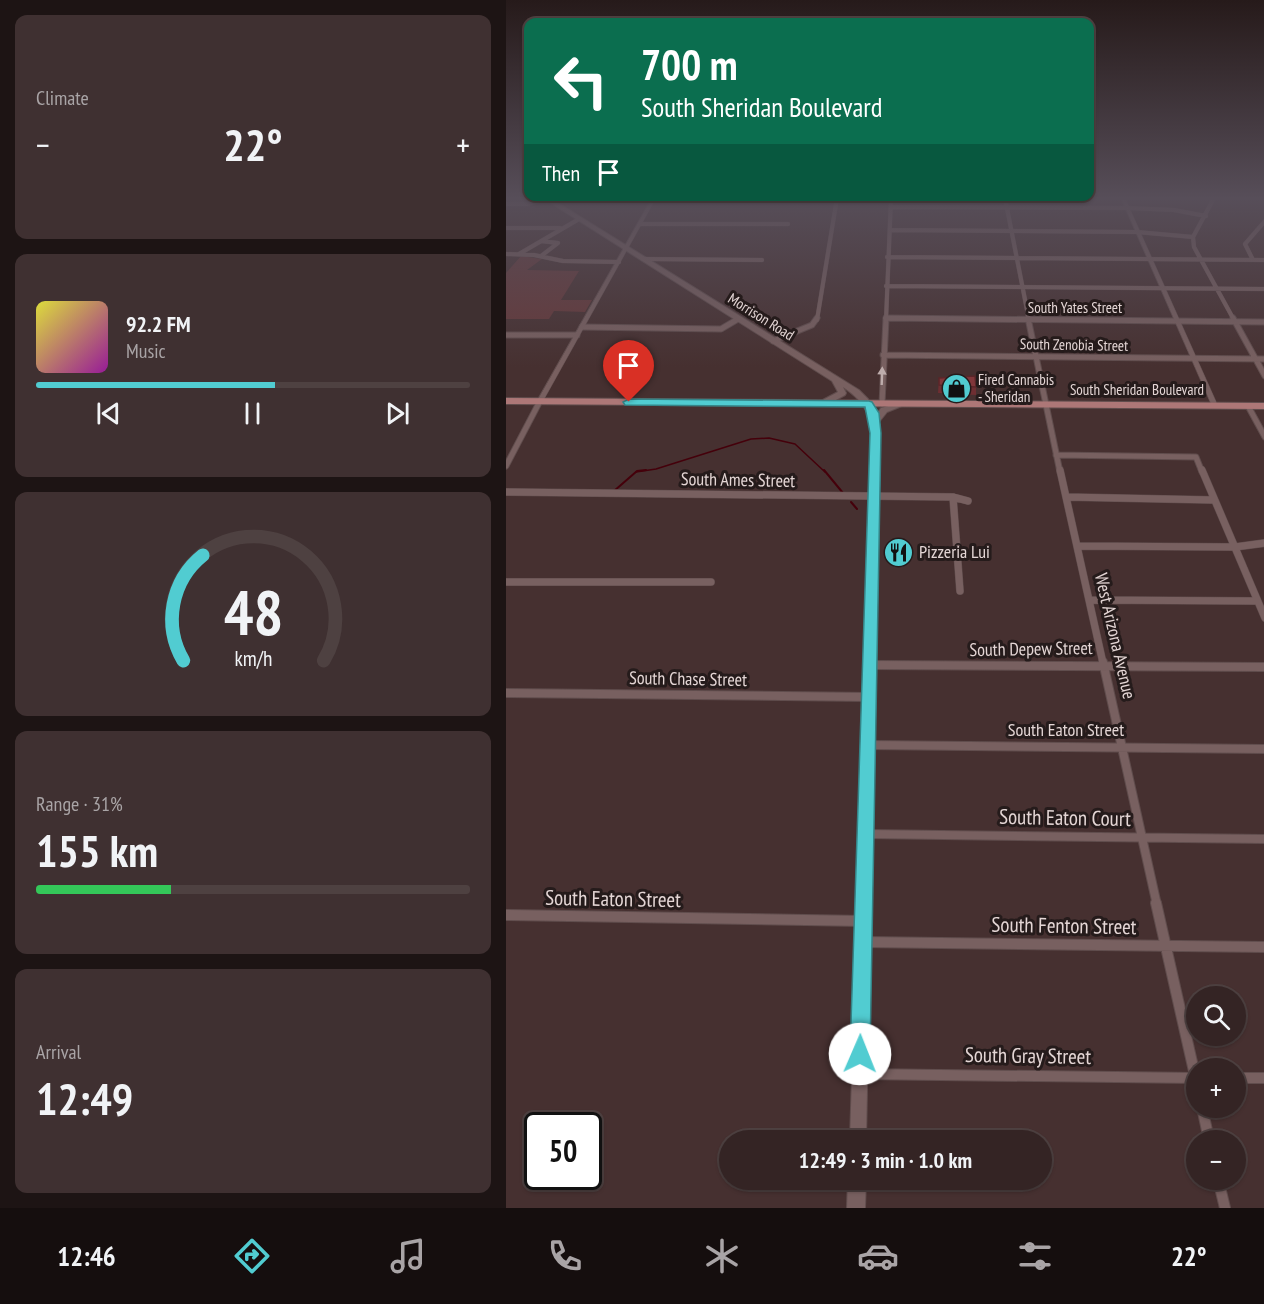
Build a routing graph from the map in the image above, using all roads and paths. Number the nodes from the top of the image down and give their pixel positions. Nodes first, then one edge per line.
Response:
1 (523, 254) edge
2 (623, 254) edge
3 (635, 254) edge
4 (828, 254) edge
5 (1016, 254) edge
6 (1148, 254) edge
7 (1197, 254) edge
8 (1250, 254) edge
9 (541, 256) joint
10 (887, 257) joint
11 (1017, 258) junction
12 (643, 259) junction
13 (1150, 259) junction
14 (762, 260) dead end
15 (1200, 260) junction
16 (1253, 260) junction
17 (1265, 260) edge
18 (619, 262) junction
19 (886, 286) junction
20 (1023, 287) junction
21 (1163, 288) junction
22 (1217, 289) junction
23 (1265, 290) edge
24 (885, 318) junction
25 (738, 319) junction
26 (1029, 320) junction
27 (1176, 321) junction
28 (1234, 321) junction
29 (1265, 322) edge
30 (582, 327) junction
31 (506, 335) edge
32 (577, 335) junction
33 (773, 340) junction
34 (883, 355) junction
35 (1036, 356) junction
36 (1194, 358) junction
37 (1256, 359) junction
38 (1265, 359) edge
39 (1264, 375) edge
40 (834, 378) junction
41 (506, 401) edge
42 (540, 401) junction
43 (822, 404) junction
44 (869, 404) junction
45 (881, 404) junction
46 (904, 404) junction
47 (1045, 404) junction
48 (1215, 406) junction
49 (1248, 406) junction
50 (1265, 406) edge
51 (875, 422) junction
52 (1265, 437) edge
53 (1056, 455) junction
54 (506, 466) edge
55 (506, 492) edge
56 (874, 496) junction
57 (953, 497) junction
58 (1066, 497) junction
59 (1214, 500) junction
60 (968, 501) dead end
61 (1265, 543) edge
62 (1077, 546) junction
63 (1235, 547) junction
64 (506, 582) edge
65 (711, 582) dead end
66 (960, 591) dead end
67 (1089, 600) junction
68 (1257, 601) junction
69 (1265, 618) edge
70 (1103, 663) junction
71 (870, 664) junction
72 (1265, 666) edge
73 (506, 693) edge
74 (869, 697) junction
75 (868, 745) junction
76 (1121, 747) junction
77 (1265, 749) edge
78 (866, 834) junction
79 (1142, 837) junction
80 (1265, 839) edge
81 (506, 915) edge
82 (863, 921) junction
83 (863, 942) junction
84 (1166, 945) junction
85 (1265, 947) edge
86 (1191, 1058) edge
87 (860, 1074) junction
88 (1246, 1078) edge
89 (1265, 1078) edge
90 (1186, 1079) edge
91 (858, 1130) edge
92 (857, 1190) edge
93 (1220, 1190) edge
94 (856, 1208) edge
95 (1224, 1208) edge

1 - 9 street
2 - 18 street
3 - 12 main road, Morrison Road
4 - 33 street
5 - 11 street, West Arizona Avenue
6 - 13 street
7 - 15 street
8 - 16 street
9 - 18 street
10 - 11 street
10 - 19 street
11 - 13 street
11 - 20 street, West Arizona Avenue
12 - 14 street
12 - 25 main road, Morrison Road
13 - 15 street
13 - 21 street
15 - 16 street
15 - 22 street
16 - 17 street
18 - 30 street
19 - 20 street
19 - 24 street
20 - 21 street
20 - 26 street, West Arizona Avenue
21 - 22 street
21 - 27 street
22 - 23 street
22 - 28 street
24 - 26 street, South Yates Street
24 - 34 street
25 - 30 street
25 - 33 main road, Morrison Road
26 - 27 street, South Yates Street
26 - 35 street, West Arizona Avenue
27 - 28 street, South Yates Street
27 - 36 street
28 - 29 street, South Yates Street
28 - 37 street
30 - 32 street
31 - 32 street
32 - 42 street
33 - 40 main road, Morrison Road
34 - 35 street, South Zenobia Street
45 -> 34 street
35 - 36 street, South Zenobia Street
35 - 47 street, West Arizona Avenue
36 - 37 street, South Zenobia Street
36 - 48 street
37 - 38 street, South Zenobia Street
37 - 39 street
40 - 43 main road
40 - 44 main road, Morrison Road
41 - 42 main road, South Sheridan Boulevard
42 - 43 main road, South Sheridan Boulevard
42 - 54 street
43 - 44 main road, South Sheridan Boulevard
44 - 45 main road, South Sheridan Boulevard
44 - 51 main road
45 - 46 main road, South Sheridan Boulevard
46 - 47 main road, South Sheridan Boulevard
46 - 51 main road
47 - 48 main road, South Sheridan Boulevard
47 - 53 street, West Arizona Avenue
48 - 49 main road, South Sheridan Boulevard
49 - 50 main road, South Sheridan Boulevard
49 - 52 street
51 - 56 main road
53 - 58 street, West Arizona Avenue
53 - 59 street
55 - 56 street, South Ames Street
56 - 57 street, South Ames Street
56 - 71 main road
57 - 60 street, South Ames Street
57 - 66 street
58 - 59 street
58 - 62 street, West Arizona Avenue
59 - 63 street
61 - 63 street
62 - 63 street
62 - 67 street, West Arizona Avenue
63 - 68 street
64 - 65 street
67 - 68 street
67 - 70 street, West Arizona Avenue
68 - 69 street
70 - 71 street, South Depew Street
70 - 72 street, South Depew Street
70 - 76 street, West Arizona Avenue
71 - 74 main road
73 - 74 street, South Chase Street
74 - 75 main road
75 - 76 street, South Eaton Street
75 - 78 main road
76 - 77 street, South Eaton Street
76 - 79 street, West Arizona Avenue
78 - 79 street, South Eaton Court
78 - 82 main road
79 - 80 street, South Eaton Court
79 - 84 street, West Arizona Avenue
81 - 82 street, South Eaton Street
82 - 83 main road
83 - 84 street, South Fenton Street
83 - 87 main road
84 - 85 street, South Fenton Street
84 - 86 street, West Arizona Avenue
87 - 90 street, South Gray Street
87 - 91 main road
88 - 89 street
92 - 94 main road
93 - 95 street

